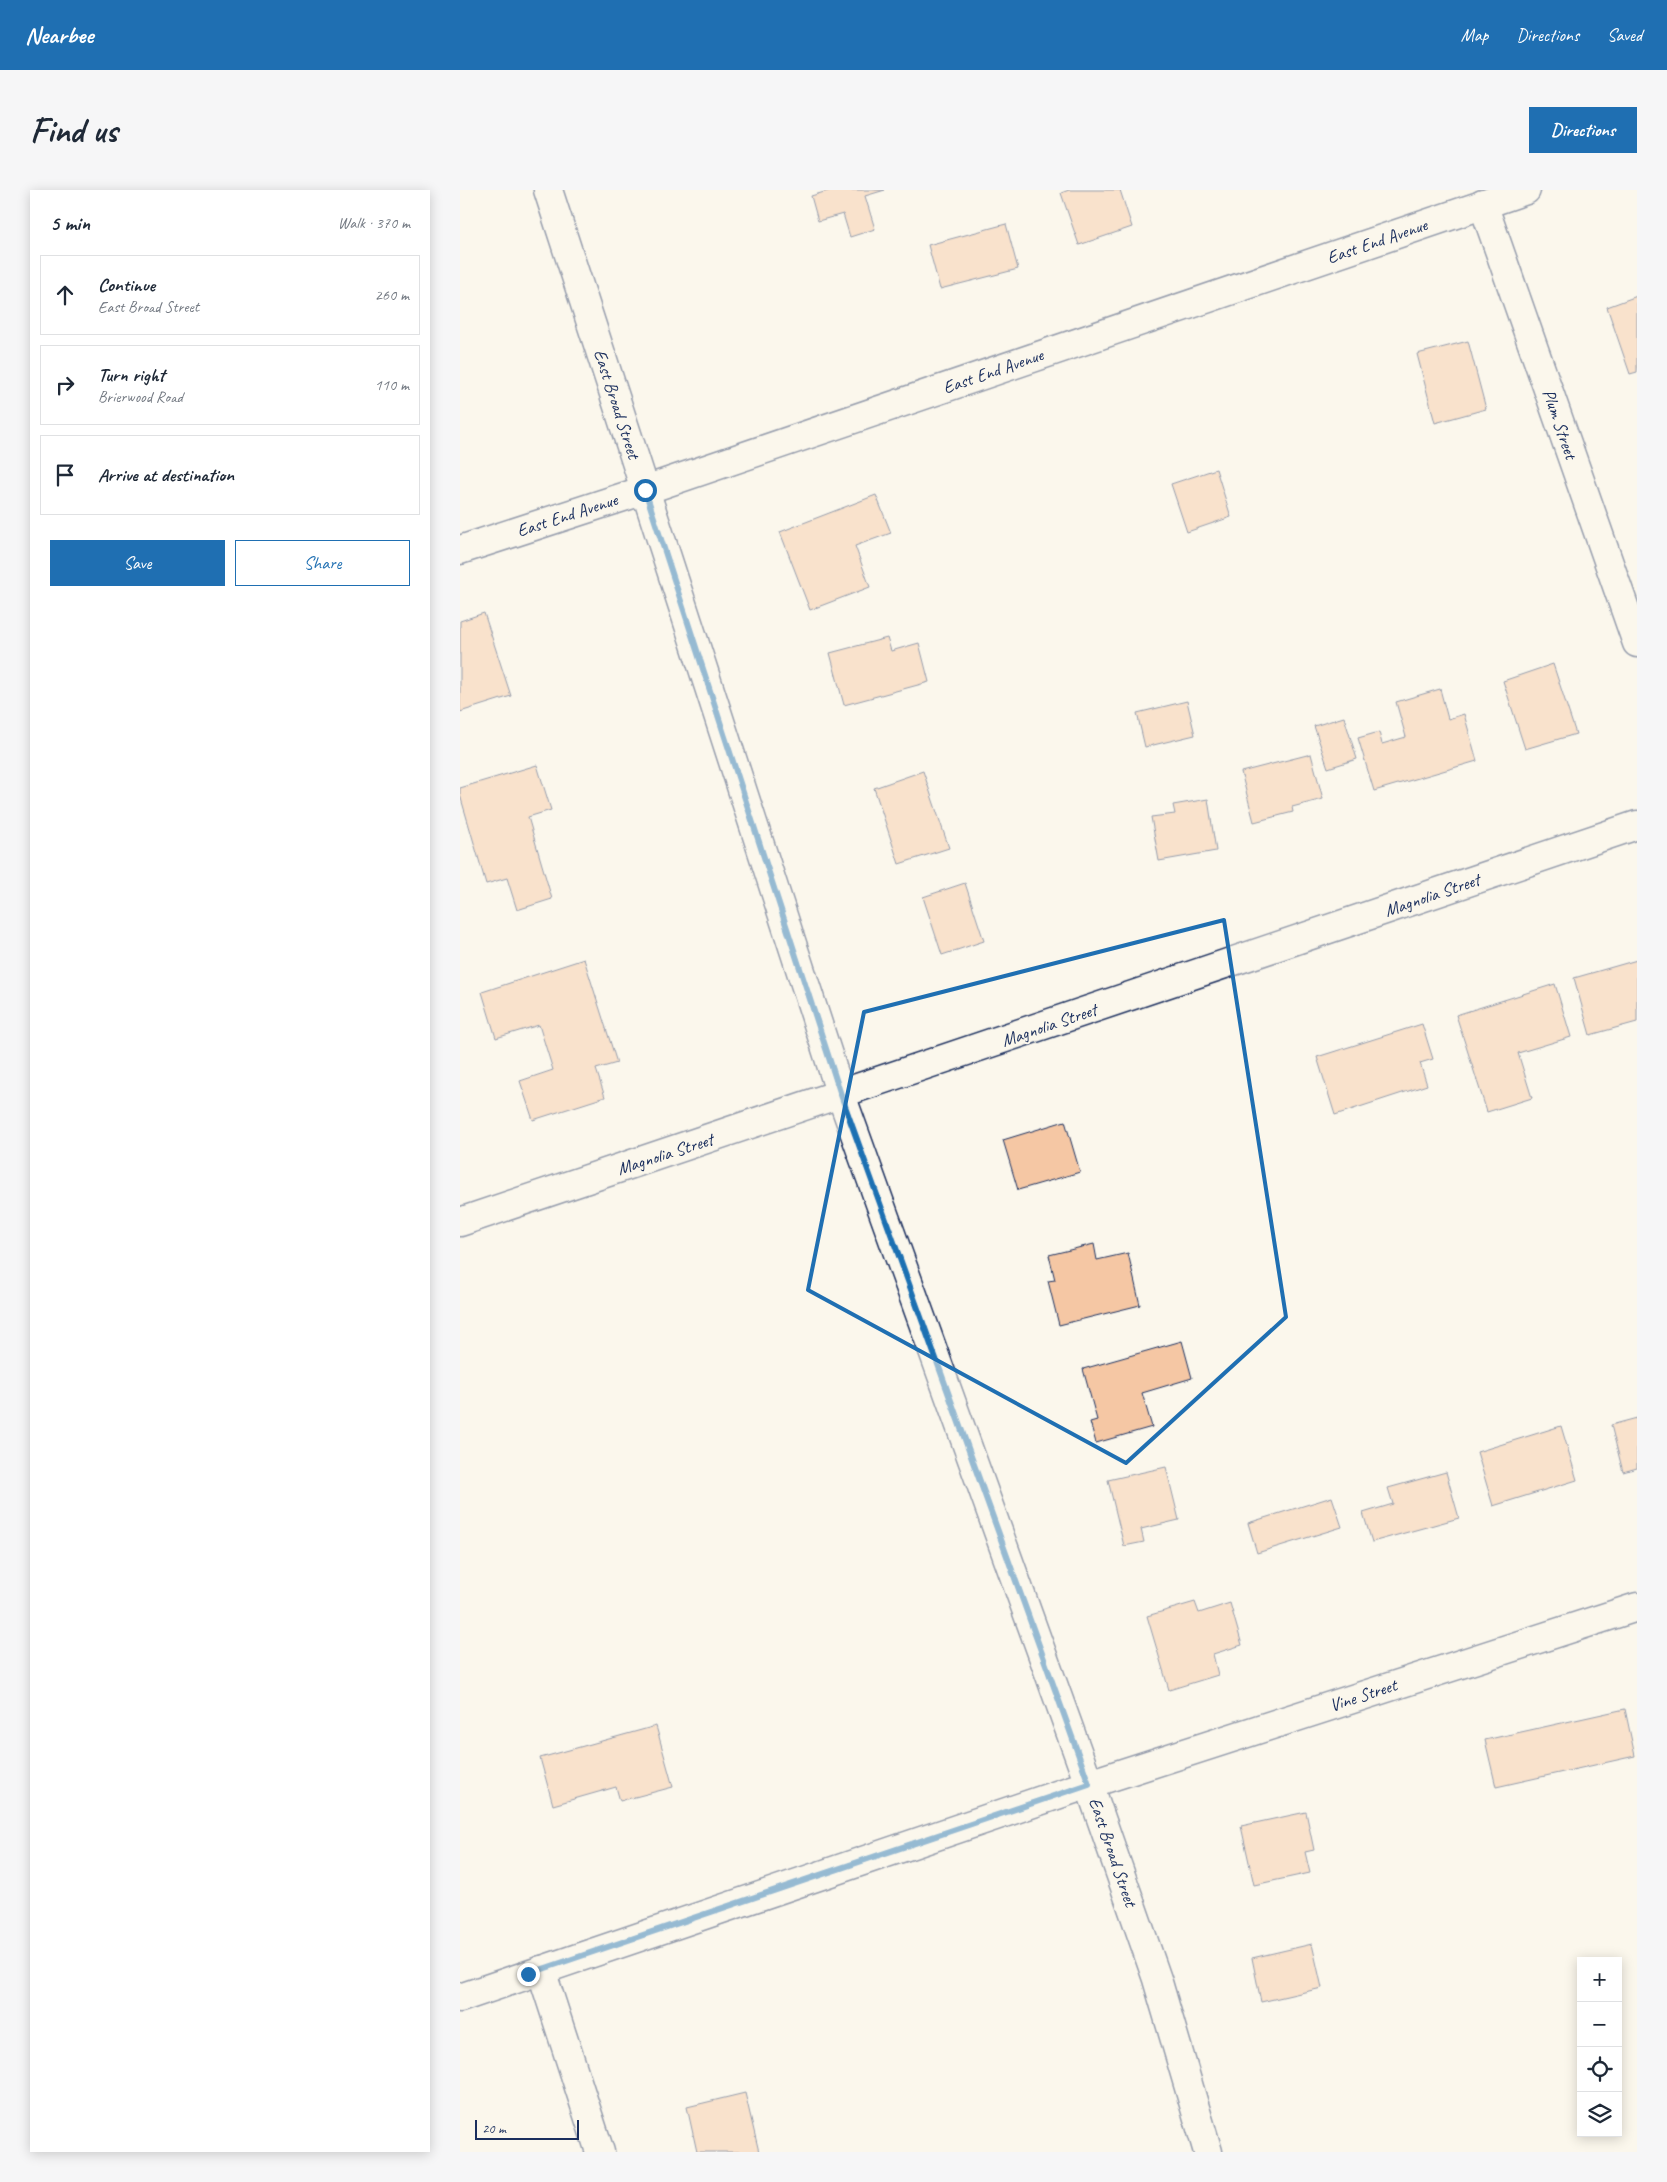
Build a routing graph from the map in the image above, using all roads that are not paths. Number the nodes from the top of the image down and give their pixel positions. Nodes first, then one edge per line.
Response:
1 (548, 190) edge
2 (1526, 190) edge
3 (1483, 204) junction
4 (645, 490) junction
5 (460, 550) edge
6 (1637, 644) edge
7 (1637, 825) edge
8 (841, 1095) junction
9 (460, 1222) edge
10 (1637, 1607) edge
11 (1089, 1784) junction
12 (541, 1970) junction
13 (460, 1998) edge
14 (600, 2152) edge
15 (1208, 2152) edge

1 - 4 street, East Broad Street
2 - 3 street, East End Avenue
3 - 4 street, East End Avenue
3 - 6 street, Plum Street
4 - 5 street, East End Avenue
4 - 8 street, East Broad Street
7 - 8 street, Magnolia Street
8 - 9 street, Magnolia Street
8 - 11 street, East Broad Street
10 - 11 street, Vine Street
11 - 12 street, Vine Street
11 - 15 street, East Broad Street
12 - 13 street, Vine Street
12 - 14 street

